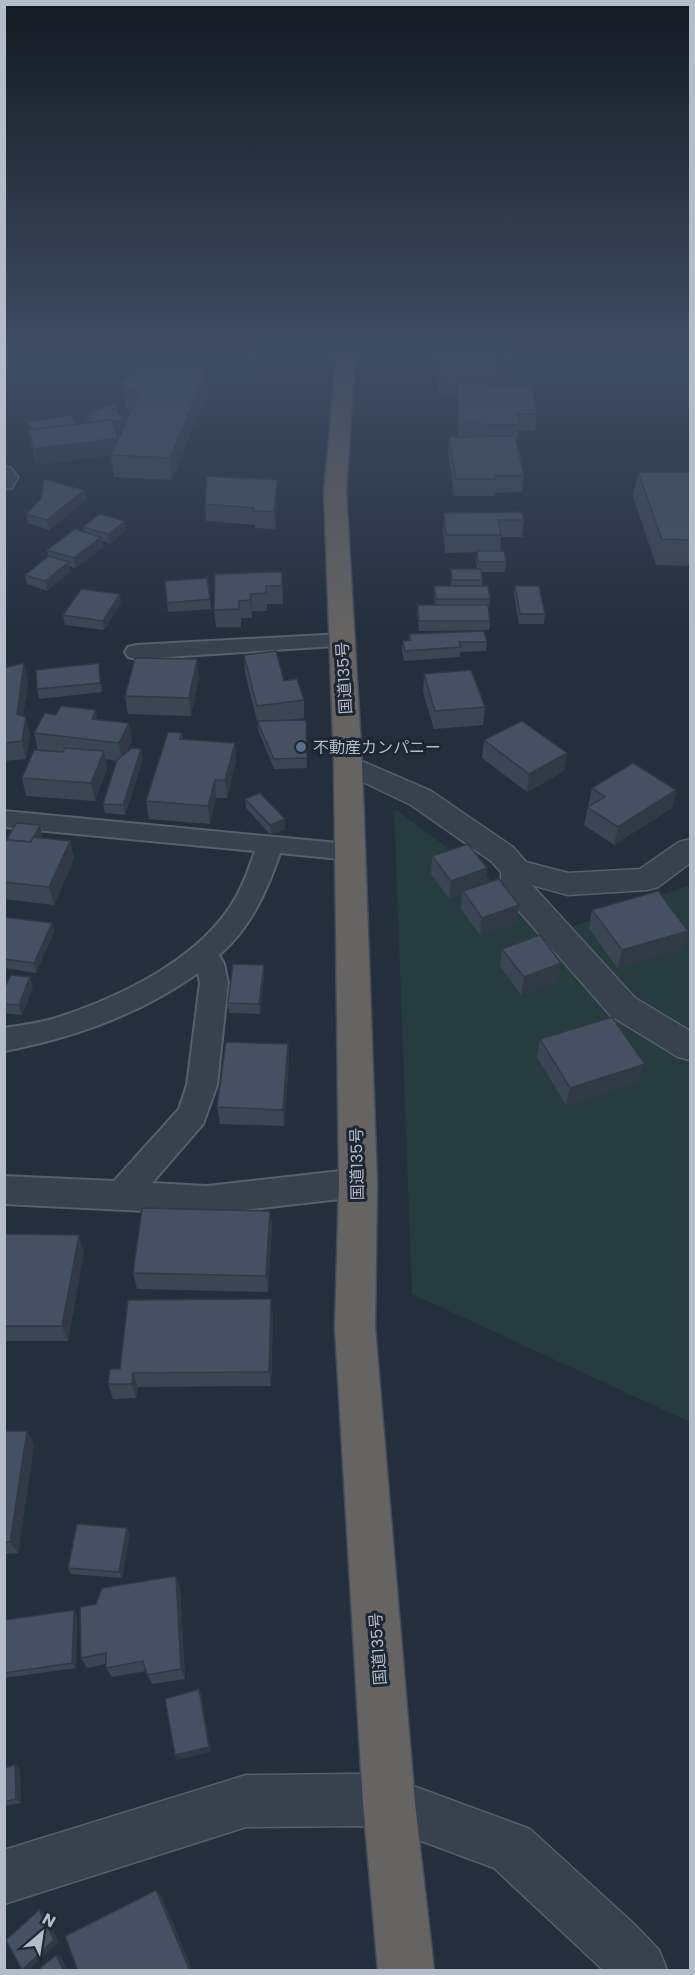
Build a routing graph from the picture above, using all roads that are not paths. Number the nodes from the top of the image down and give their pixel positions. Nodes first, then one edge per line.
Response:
1 (338, 448) edge
2 (4, 472) edge
3 (4, 483) edge
4 (342, 640) junction
5 (136, 652) dead end
6 (348, 764) junction
7 (4, 819) edge
8 (270, 845) junction
9 (690, 849) edge
10 (350, 851) junction
11 (516, 870) junction
12 (203, 954) junction
13 (4, 1040) edge
14 (690, 1047) edge
15 (358, 1183) junction
16 (4, 1190) edge
17 (121, 1196) junction
18 (389, 1803) junction
19 (4, 1877) edge
20 (406, 1971) edge
21 (639, 1971) edge

1 - 4 highway, 国道135号
2 - 3 street
4 - 5 lane
4 - 6 highway, 国道135号
6 - 10 highway, 国道135号
6 - 11 street
7 - 8 lane
8 - 10 lane
8 - 12 lane
9 - 11 street
10 - 15 highway, 国道135号
11 - 14 street
12 - 13 lane
12 - 17 lane
15 - 17 lane
15 - 18 highway, 国道135号
16 - 17 lane
18 - 19 street
18 - 20 highway, 国道135号
18 - 21 street

